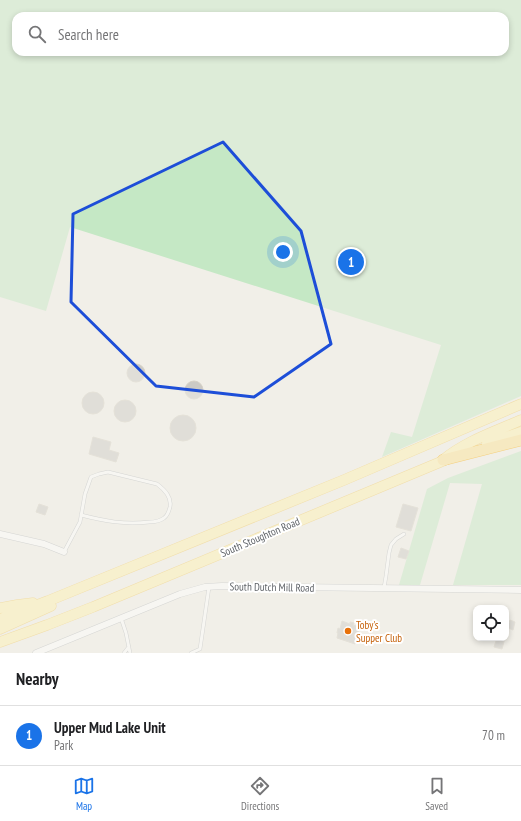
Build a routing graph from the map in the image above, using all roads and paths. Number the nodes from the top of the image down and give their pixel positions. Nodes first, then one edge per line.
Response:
1 (521, 404) edge
2 (521, 420) edge
3 (521, 432) edge
4 (521, 440) edge
5 (443, 460) junction
6 (81, 515) junction
7 (0, 534) edge
8 (404, 534) dead end
9 (64, 552) joint
10 (209, 587) junction
11 (383, 589) junction
12 (521, 590) edge
13 (60, 596) junction
14 (48, 600) junction
15 (0, 608) edge
16 (121, 618) junction
17 (0, 619) edge
18 (0, 630) edge
19 (0, 642) edge
20 (128, 648) junction
21 (36, 653) edge
22 (124, 653) edge
23 (130, 653) edge
24 (191, 653) edge

1 - 13 main road, South Stoughton Road
2 - 5 main road
3 - 5 main road, South Stoughton Road
4 - 5 highway
5 - 19 main road, South Stoughton Road
6 - 6 lane
6 - 9 lane
7 - 9 street
8 - 11 lane
10 - 11 street, South Dutch Mill Road
10 - 16 street, South Dutch Mill Road
10 - 24 lane
11 - 12 street, South Dutch Mill Road
13 - 14 main road, South Stoughton Road
13 - 18 main road
14 - 15 main road
14 - 17 main road
16 - 20 lane
16 - 21 street, South Dutch Mill Road
20 - 22 lane
20 - 23 lane

